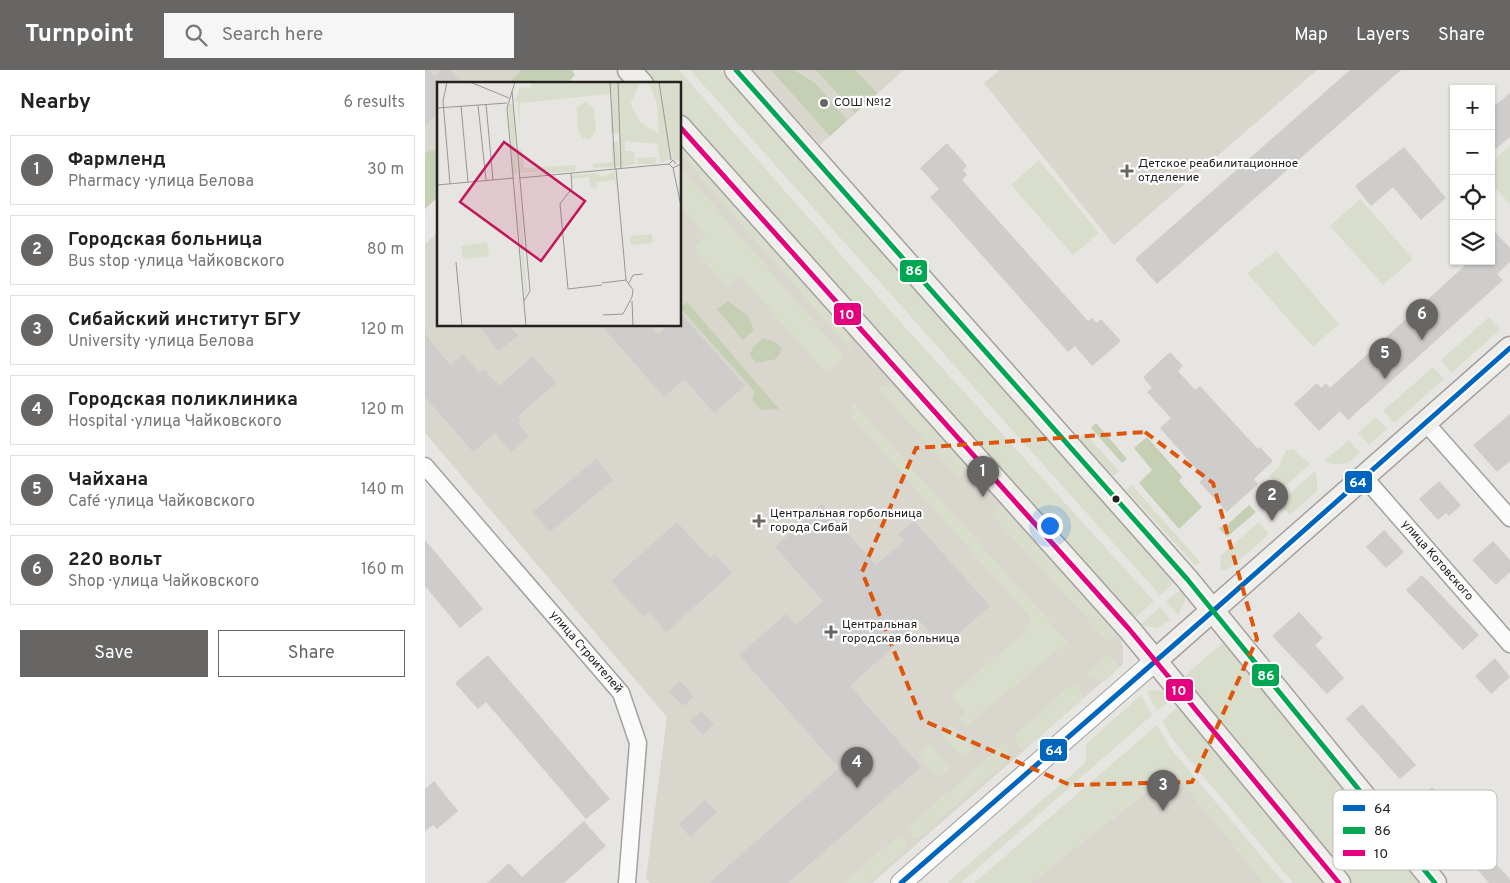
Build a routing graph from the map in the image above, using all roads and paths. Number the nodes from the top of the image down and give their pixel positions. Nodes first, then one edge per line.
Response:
1 (629, 70) edge
2 (736, 70) edge
3 (640, 82) edge
4 (681, 128) edge
5 (1510, 348) edge
6 (1425, 422) junction
7 (425, 466) edge
8 (1364, 477) junction
9 (1510, 518) edge
10 (1213, 611) junction
11 (1510, 644) edge
12 (1155, 660) junction
13 (1359, 790) edge
14 (1424, 870) edge
15 (627, 883) edge
16 (901, 883) edge
17 (1339, 883) edge
18 (1435, 883) edge

1 - 3 main road
2 - 10 main road
4 - 12 main road
5 - 6 main road
6 - 8 main road
6 - 9 street
7 - 15 street, улица Строителей
8 - 10 main road
8 - 11 street, улица Котовского
10 - 12 main road
10 - 13 main road
12 - 16 street
12 - 17 main road
14 - 18 main road

